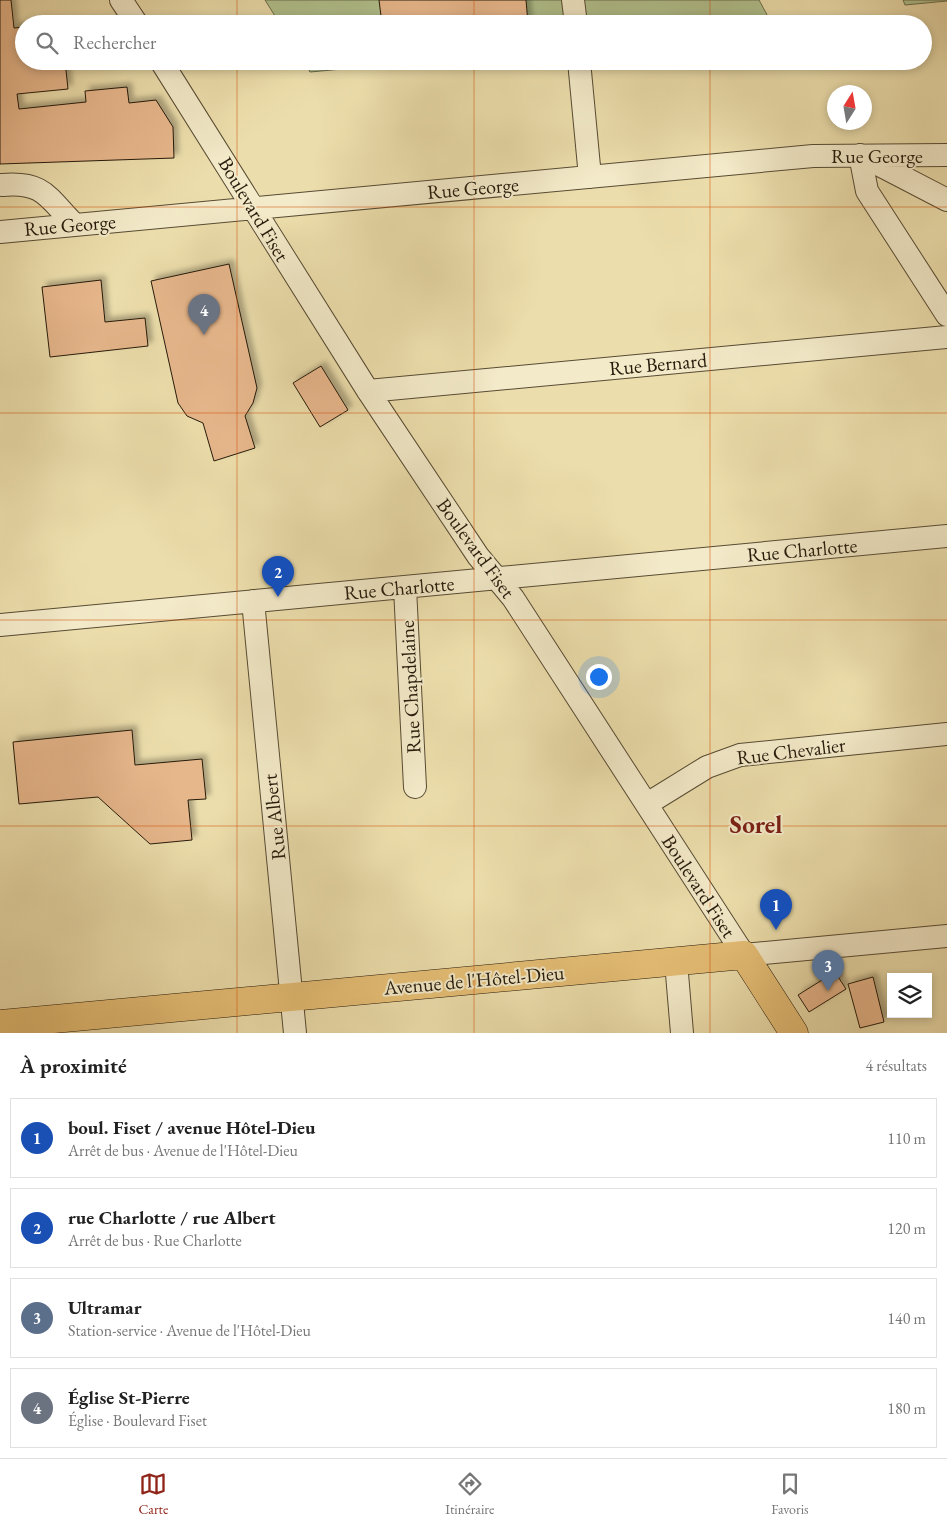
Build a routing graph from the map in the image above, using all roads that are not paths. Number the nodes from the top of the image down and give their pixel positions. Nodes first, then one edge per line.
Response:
1 (122, 0) edge
2 (574, 0) edge
3 (131, 15) edge
4 (575, 15) edge
5 (167, 70) edge
6 (580, 70) edge
7 (860, 155) junction
8 (947, 155) edge
9 (590, 177) junction
10 (2, 185) dead end
11 (947, 200) edge
12 (253, 208) junction
13 (75, 225) junction
14 (0, 232) edge
15 (947, 316) edge
16 (947, 337) edge
17 (368, 391) junction
18 (947, 536) edge
19 (496, 578) junction
20 (405, 588) junction
21 (253, 601) junction
22 (0, 625) edge
23 (947, 734) edge
24 (415, 787) dead end
25 (647, 804) junction
26 (947, 936) edge
27 (744, 955) junction
28 (676, 962) junction
29 (291, 996) junction
30 (0, 1024) edge
31 (295, 1033) edge
32 (682, 1033) edge
33 (794, 1033) edge

1 - 3 street
2 - 4 street
5 - 12 street, Boulevard Fiset
6 - 9 street
7 - 8 street, Rue George
7 - 9 street, Rue George
7 - 11 street
7 - 15 street
9 - 12 street, Rue George
10 - 13 street
12 - 13 street, Rue George
12 - 17 street, Boulevard Fiset
13 - 14 street, Rue George
16 - 17 street, Rue Bernard
17 - 19 street, Boulevard Fiset
18 - 19 street, Rue Charlotte
19 - 20 street, Rue Charlotte
19 - 25 street, Boulevard Fiset
20 - 21 street, Rue Charlotte
20 - 24 street, Rue Chapdelaine
21 - 22 street, Rue Charlotte
21 - 29 street, Rue Albert
23 - 25 street, Rue Chevalier
25 - 27 street, Boulevard Fiset
26 - 27 street, Avenue de l'Hôtel-Dieu
27 - 28 main road, Avenue de l'Hôtel-Dieu
27 - 33 main road, Boulevard Fiset
28 - 29 main road, Avenue de l'Hôtel-Dieu
28 - 32 street
29 - 30 main road, Avenue de l'Hôtel-Dieu
29 - 31 street, Rue Albert

